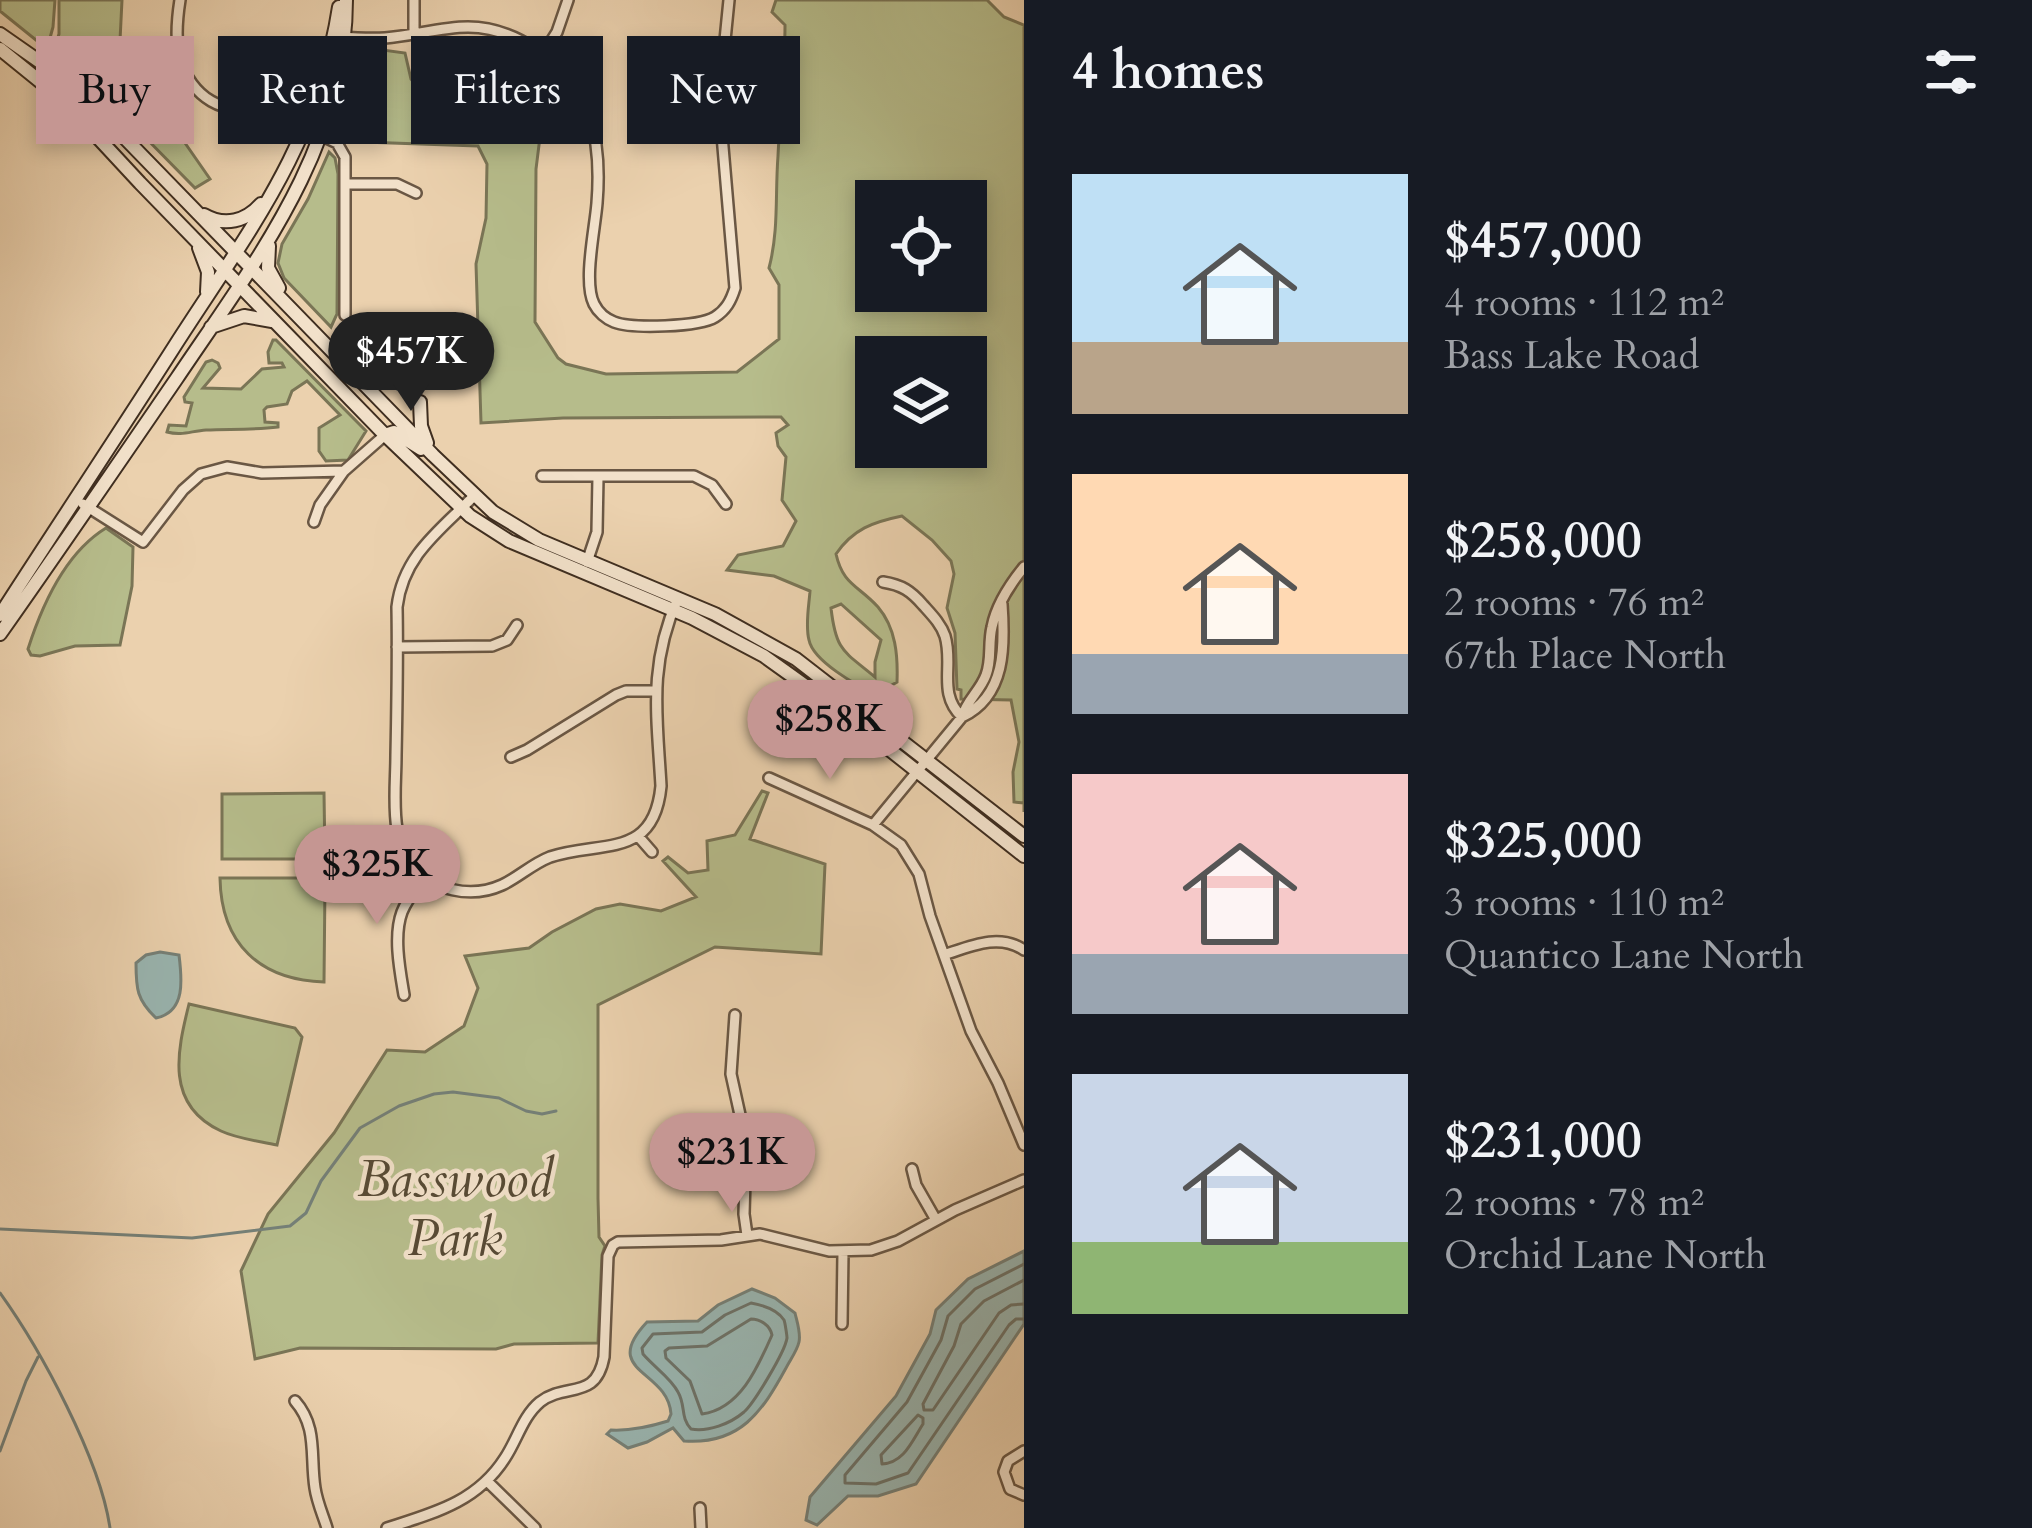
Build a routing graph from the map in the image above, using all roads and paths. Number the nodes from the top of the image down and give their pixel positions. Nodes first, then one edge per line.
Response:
1 (180, 0) edge
2 (343, 0) edge
3 (414, 0) edge
4 (568, 0) edge
5 (729, 0) edge
6 (0, 34) edge
7 (414, 34) junction
8 (339, 36) edge
9 (510, 36) edge
10 (554, 36) edge
11 (387, 38) edge
12 (0, 49) edge
13 (36, 77) edge
14 (218, 105) edge
15 (105, 144) edge
16 (297, 144) edge
17 (317, 144) edge
18 (338, 144) edge
19 (596, 144) edge
20 (280, 180) junction
21 (345, 184) junction
22 (416, 193) dead end
23 (189, 205) junction
24 (272, 235) junction
25 (196, 241) junction
26 (236, 254) junction
27 (250, 268) junction
28 (225, 270) junction
29 (240, 284) junction
30 (206, 299) junction
31 (345, 315) dead end
32 (276, 322) junction
33 (210, 328) junction
34 (359, 379) junction
35 (420, 402) dead end
36 (385, 435) junction
37 (433, 455) junction
38 (344, 471) junction
39 (542, 476) dead end
40 (598, 478) junction
41 (474, 496) junction
42 (75, 499) junction
43 (726, 504) dead end
44 (89, 508) junction
45 (462, 508) junction
46 (314, 523) dead end
47 (585, 567) junction
48 (1024, 567) edge
49 (883, 582) dead end
50 (675, 604) junction
51 (0, 615) edge
52 (517, 625) dead end
53 (0, 634) edge
54 (398, 647) junction
55 (655, 691) junction
56 (962, 717) junction
57 (511, 757) dead end
58 (928, 760) junction
59 (917, 772) junction
60 (769, 778) dead end
61 (873, 825) junction
62 (638, 836) junction
63 (1024, 836) edge
64 (652, 852) dead end
65 (1024, 856) edge
66 (425, 877) junction
67 (1024, 950) edge
68 (944, 955) junction
69 (404, 995) dead end
70 (735, 1016) dead end
71 (1024, 1145) edge
72 (912, 1168) dead end
73 (1024, 1180) edge
74 (937, 1220) junction
75 (747, 1235) junction
76 (843, 1252) junction
77 (842, 1324) dead end
78 (295, 1401) dead end
79 (1024, 1451) edge
80 (487, 1481) junction
81 (1024, 1495) edge
82 (700, 1508) dead end
83 (327, 1528) edge
84 (387, 1528) edge
85 (535, 1528) edge
86 (701, 1528) edge

1 - 14 street
2 - 8 main road
3 - 7 street
4 - 10 street
5 - 19 street
6 - 23 main road
7 - 9 street
7 - 11 street
12 - 13 main road
15 - 25 main road
16 - 20 main road
17 - 24 main road
18 - 21 street
20 - 23 main road
20 - 26 main road
21 - 22 street
21 - 31 street
23 - 26 main road
24 - 27 main road
24 - 34 main road
25 - 28 main road
25 - 30 main road
26 - 27 main road
26 - 28 main road
27 - 29 main road
27 - 34 main road
28 - 29 main road
28 - 30 main road
29 - 32 main road
29 - 33 main road
30 - 42 main road
32 - 33 main road
32 - 36 main road
33 - 44 main road
34 - 37 main road
35 - 37 main road
36 - 37 main road
36 - 38 street
36 - 45 main road
37 - 41 main road
38 - 44 street
38 - 46 street
39 - 40 street
40 - 43 street
40 - 47 street
41 - 45 street
41 - 47 main road
42 - 44 street
42 - 51 main road
44 - 53 main road
45 - 47 main road
45 - 54 street
47 - 50 main road
48 - 56 street
49 - 56 street
50 - 55 street
50 - 58 main road
50 - 59 main road
52 - 54 street
54 - 66 street
55 - 57 street
55 - 62 street
56 - 58 street
58 - 59 street
58 - 63 main road
59 - 61 street
59 - 65 main road
60 - 61 street
61 - 68 street
62 - 64 street
62 - 66 street
66 - 69 street
67 - 68 street
68 - 71 street
70 - 75 street
72 - 74 street
73 - 74 street
74 - 76 street
75 - 76 street
75 - 80 street
76 - 77 street
78 - 83 street
79 - 81 street
80 - 84 street
80 - 85 street
82 - 86 street

